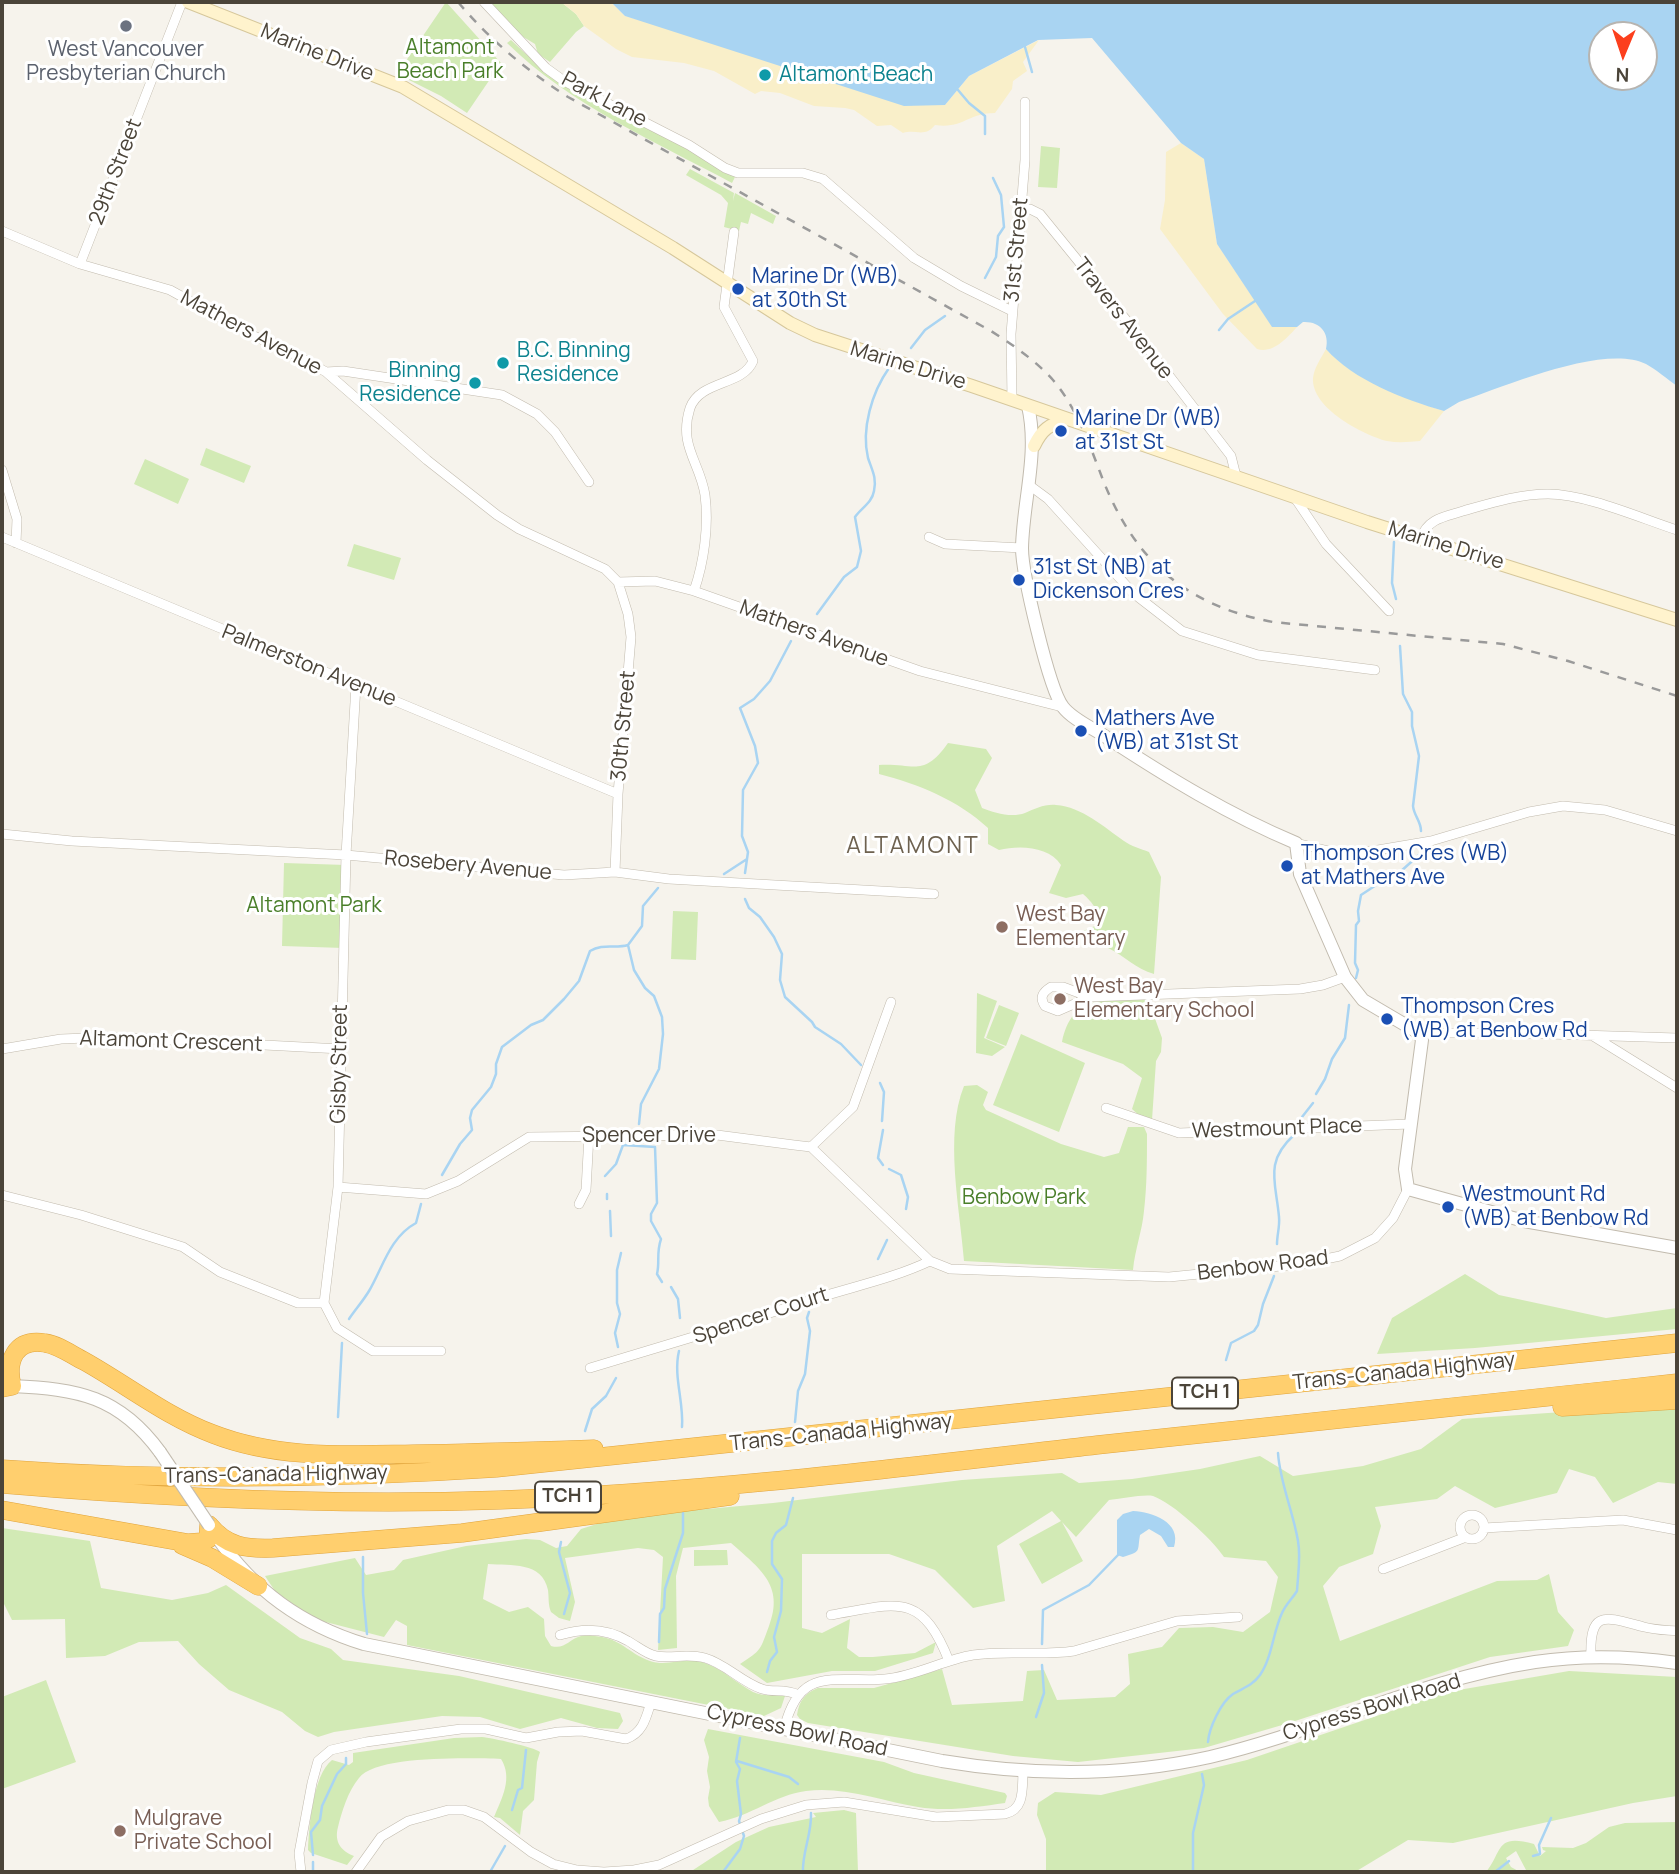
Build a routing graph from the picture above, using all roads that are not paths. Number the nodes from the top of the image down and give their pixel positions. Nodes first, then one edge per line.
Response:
1 (182, 2) edge
2 (188, 2) edge
3 (484, 2) edge
4 (1025, 102) dead end
5 (1021, 209) junction
6 (2, 231) edge
7 (734, 232) dead end
8 (80, 264) junction
9 (726, 282) junction
10 (1012, 311) junction
11 (326, 372) junction
12 (1012, 400) junction
13 (1028, 406) junction
14 (1068, 419) junction
15 (1034, 446) junction
16 (2, 470) edge
17 (1236, 476) junction
18 (589, 482) dead end
19 (1029, 485) junction
20 (1295, 498) junction
21 (1677, 530) edge
22 (2, 537) edge
23 (929, 537) dead end
24 (1421, 538) junction
25 (16, 543) junction
26 (1022, 548) junction
27 (618, 582) junction
28 (694, 591) junction
29 (1388, 611) dead end
30 (1677, 620) edge
31 (1375, 670) dead end
32 (356, 685) junction
33 (1062, 706) junction
34 (618, 794) junction
35 (1677, 831) edge
36 (2, 834) edge
37 (1296, 843) junction
38 (346, 855) junction
39 (615, 872) junction
40 (934, 894) dead end
41 (1345, 977) junction
42 (1090, 997) junction
43 (891, 1002) dead end
44 (1419, 1033) junction
45 (1593, 1035) junction
46 (1677, 1038) edge
47 (2, 1049) edge
48 (341, 1049) junction
49 (1677, 1088) edge
50 (1106, 1108) dead end
51 (1410, 1124) junction
52 (589, 1135) junction
53 (811, 1147) junction
54 (338, 1187) junction
55 (1408, 1189) junction
56 (2, 1195) edge
57 (579, 1204) dead end
58 (1677, 1248) edge
59 (930, 1261) junction
60 (324, 1303) junction
61 (1677, 1343) edge
62 (441, 1351) dead end
63 (590, 1368) dead end
64 (1677, 1383) edge
65 (7, 1387) edge
66 (1677, 1400) edge
67 (1443, 1408) junction
68 (734, 1444) junction
69 (913, 1467) junction
70 (2, 1469) edge
71 (2, 1484) edge
72 (2, 1510) edge
73 (209, 1525) junction
74 (1484, 1528) junction
75 (1677, 1530) edge
76 (159, 1537) junction
77 (1466, 1537) junction
78 (273, 1548) junction
79 (1383, 1569) dead end
80 (258, 1586) junction
81 (831, 1615) dead end
82 (1238, 1617) dead end
83 (1677, 1631) edge
84 (560, 1635) dead end
85 (1591, 1658) junction
86 (949, 1661) junction
87 (1677, 1663) edge
88 (799, 1695) junction
89 (651, 1702) junction
90 (784, 1729) junction
91 (1023, 1772) junction
92 (301, 1872) edge
93 (356, 1872) edge

1 - 8 street, 29th Street
2 - 9 main road, Marine Drive
3 - 10 street, Park Lane
4 - 5 street, 31st Street
5 - 10 street, 31st Street
5 - 17 street, Travers Avenue
6 - 8 street, Mathers Avenue
7 - 9 street
8 - 11 street, Mathers Avenue
9 - 12 main road, Marine Drive
9 - 28 street
10 - 12 street, 31st Street
11 - 18 street
11 - 27 street, Mathers Avenue
12 - 13 main road, Marine Drive
13 - 14 main road, Marine Drive
13 - 15 street
14 - 15 main road
14 - 17 main road, Marine Drive
15 - 19 street
16 - 25 street
17 - 20 main road, Marine Drive
19 - 26 street
19 - 31 street
20 - 24 main road, Marine Drive
20 - 29 street
21 - 24 street
22 - 25 street, Palmerston Avenue
23 - 26 street
24 - 30 main road, Marine Drive
25 - 32 street, Palmerston Avenue
26 - 33 street
27 - 28 street, Mathers Avenue
27 - 34 street, 30th Street
28 - 33 street, Mathers Avenue
32 - 34 street, Palmerston Avenue
32 - 38 street, Gisby Street
33 - 37 street, Mathers Avenue
34 - 39 street, 30th Street
35 - 37 street, Mathers Avenue
36 - 38 street, Rosebery Avenue
37 - 41 street
38 - 39 street, Rosebery Avenue
38 - 48 street, Gisby Street
39 - 40 street, Rosebery Avenue
41 - 42 street
41 - 44 street
42 - 42 street
43 - 53 street
44 - 45 street
44 - 51 street
45 - 46 street
45 - 49 street
47 - 48 street, Altamont Crescent
48 - 54 street, Gisby Street
50 - 51 street, Westmount Place
51 - 55 street
52 - 53 street, Spencer Drive
52 - 54 street, Spencer Drive
52 - 57 street
53 - 59 street
54 - 60 street, Gisby Street
55 - 58 street
55 - 59 street, Benbow Road
56 - 60 street
59 - 63 street, Spencer Court
60 - 62 street
61 - 68 highway, Trans-Canada Highway / TCH 1
64 - 67 highway, Trans-Canada Highway / TCH 1
65 - 68 highway
65 - 73 street, Cypress Bowl Road, bridge
66 - 67 highway
67 - 69 highway, Trans-Canada Highway / TCH 1
68 - 70 highway, Trans-Canada Highway / TCH 1
69 - 71 highway, Trans-Canada Highway / TCH 1
69 - 78 highway
72 - 76 highway
73 - 76 highway
73 - 78 highway
73 - 80 street, Cypress Bowl Road
74 - 75 street
74 - 77 street
74 - 77 street
76 - 80 highway
77 - 79 street
78 - 80 highway
80 - 89 street, Cypress Bowl Road
81 - 86 street
82 - 86 street
83 - 85 street
84 - 88 street
85 - 87 street, Cypress Bowl Road
85 - 91 street, Cypress Bowl Road
86 - 88 street
88 - 90 street
89 - 90 street, Cypress Bowl Road
89 - 92 street
90 - 91 street, Cypress Bowl Road
91 - 93 street

